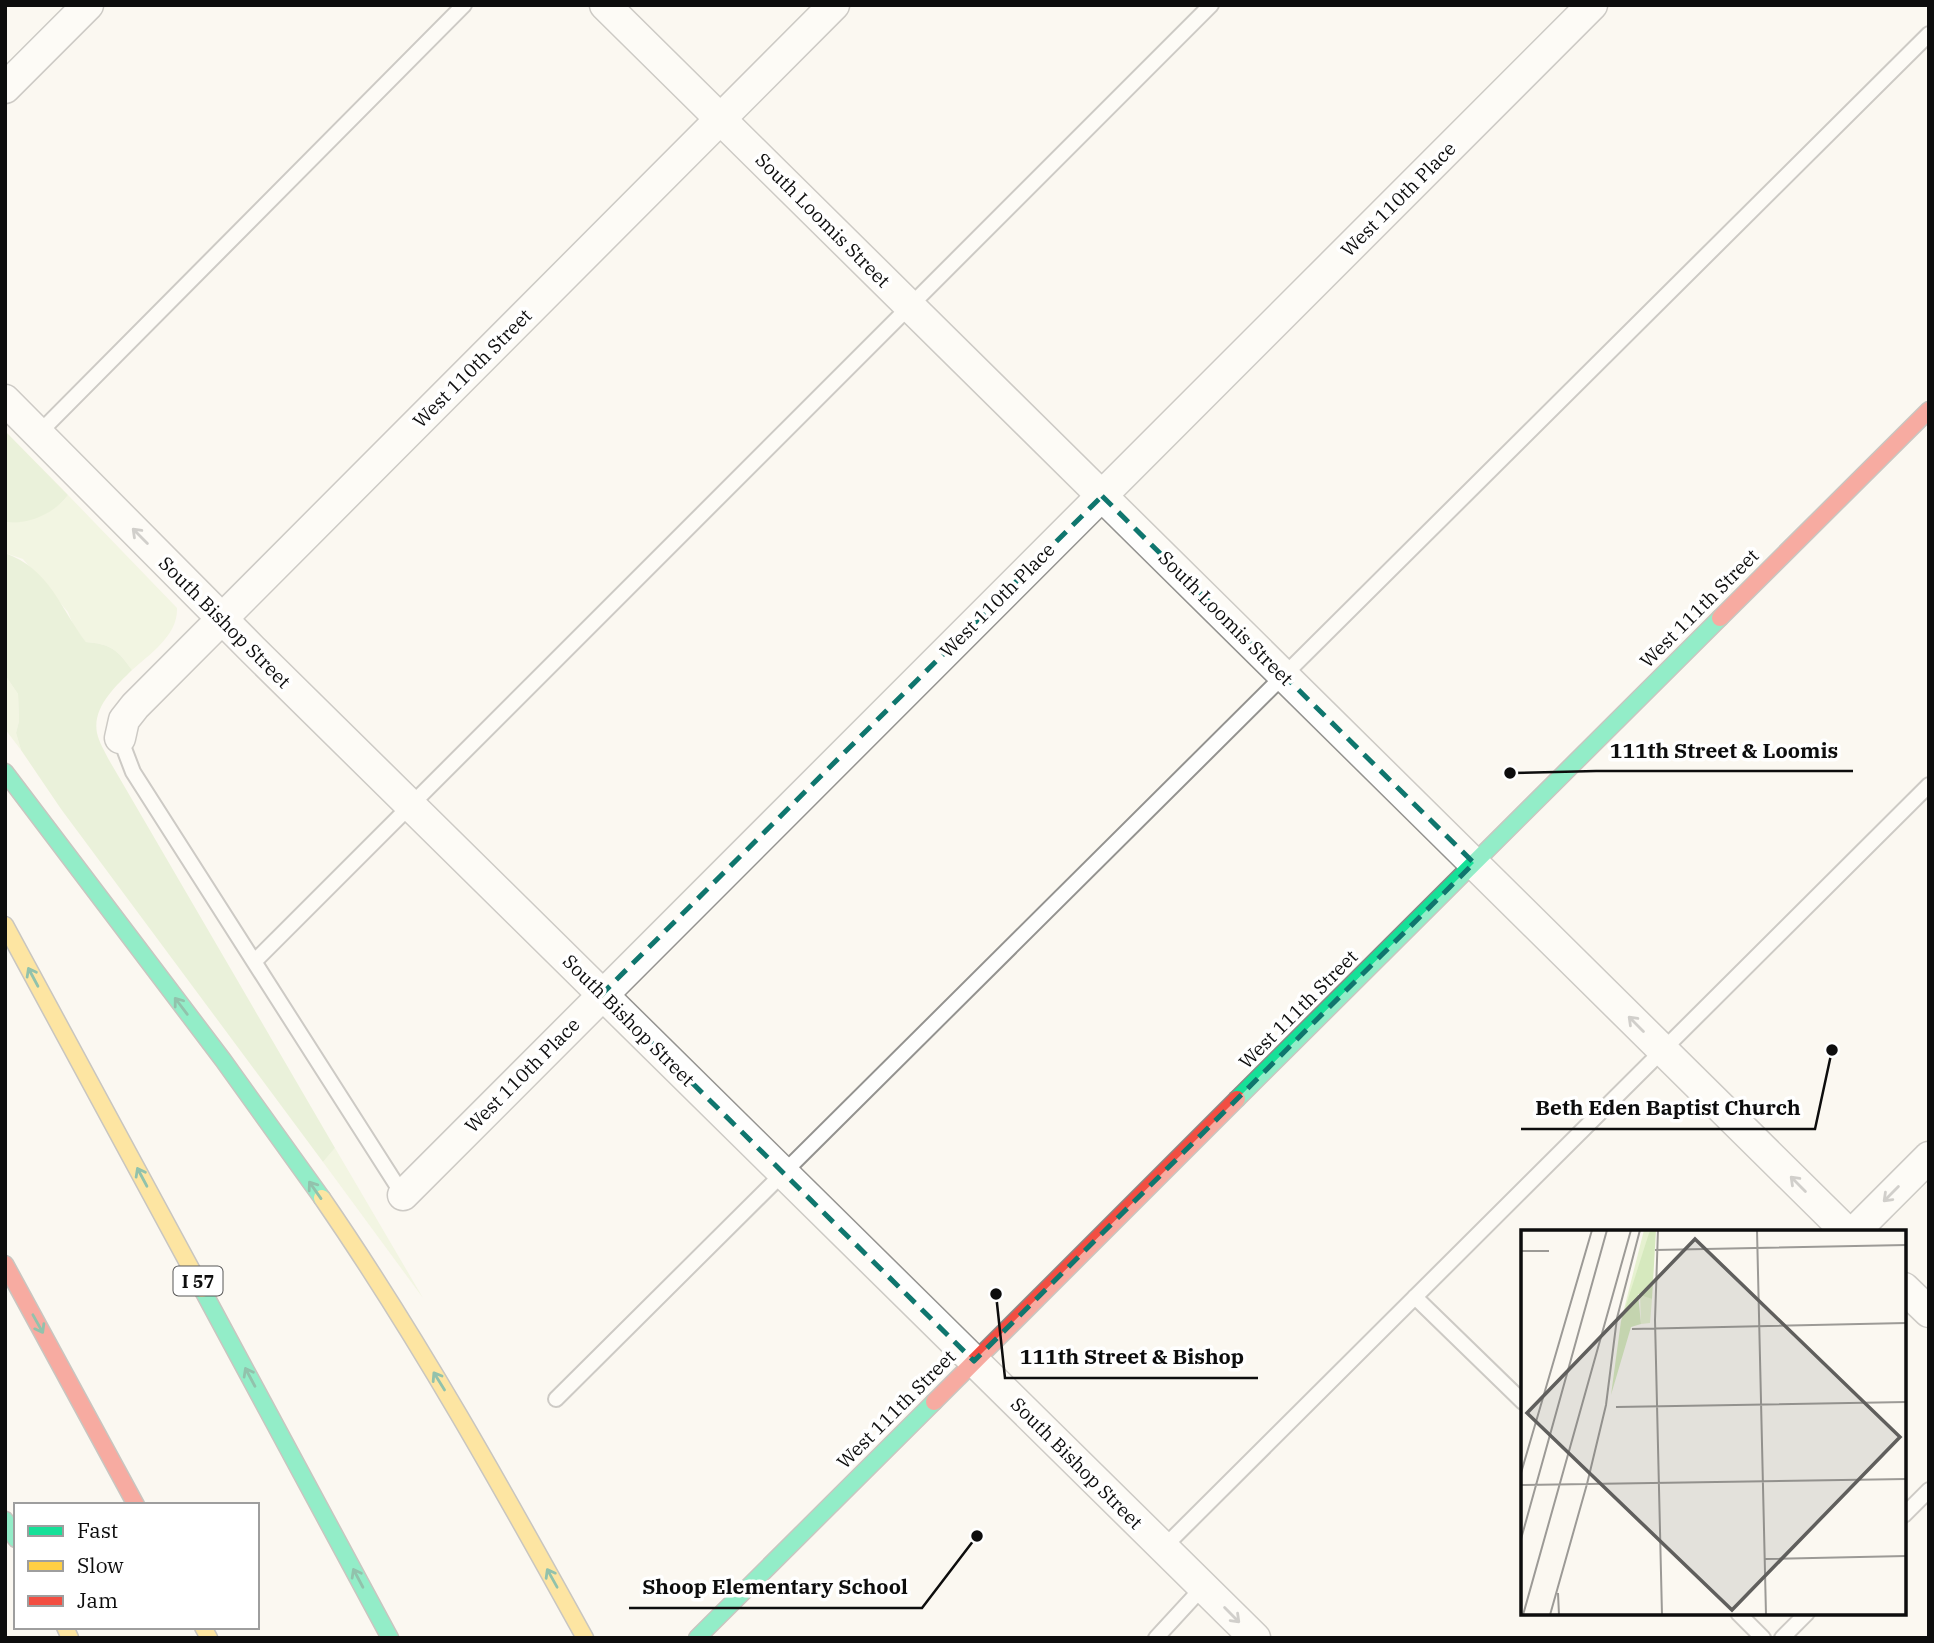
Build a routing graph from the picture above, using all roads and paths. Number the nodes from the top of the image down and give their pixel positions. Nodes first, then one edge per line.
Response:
1 (88, 5) edge
2 (464, 5) edge
3 (605, 5) edge
4 (834, 5) edge
5 (1212, 5) edge
6 (1592, 5) edge
7 (1929, 34) edge
8 (5, 88) edge
9 (720, 119) junction
10 (911, 307) junction
11 (5, 400) edge
12 (1929, 410) edge
13 (38, 433) junction
14 (1102, 496) junction
15 (222, 620) junction
16 (1284, 676) junction
17 (120, 738) joint
18 (5, 772) edge
19 (1929, 785) edge
20 (411, 806) junction
21 (1474, 863) junction
22 (5, 925) edge
23 (255, 961) junction
24 (602, 994) junction
25 (1663, 1050) junction
26 (1929, 1157) edge
27 (783, 1173) junction
28 (403, 1195) joint
29 (1845, 1230) edge
30 (1856, 1230) edge
31 (5, 1264) edge
32 (1906, 1290) edge
33 (1415, 1297) junction
34 (1929, 1312) edge
35 (974, 1361) junction
36 (556, 1399) dead end
37 (1521, 1400) edge
38 (1929, 1490) edge
39 (135, 1503) edge
40 (1906, 1513) edge
41 (5, 1520) edge
42 (14, 1536) edge
43 (1163, 1548) junction
44 (1203, 1587) junction
45 (1740, 1615) edge
46 (1805, 1615) edge
47 (390, 1638) edge
48 (585, 1638) edge
49 (697, 1638) edge
50 (1156, 1638) edge
51 (1255, 1638) edge
52 (1763, 1638) edge
53 (1783, 1638) edge

1 - 8 street
2 - 13 lane
3 - 9 street, South Loomis Street
4 - 9 street, West 110th Street
5 - 10 lane
6 - 14 street, West 110th Place
7 - 16 lane
9 - 10 street, South Loomis Street
9 - 15 street, West 110th Street
10 - 14 street, South Loomis Street
10 - 20 lane
11 - 13 street, South Bishop Street
12 - 21 main road, West 111th Street
15 -> 13 street, South Bishop Street
14 - 16 street, South Loomis Street
14 - 24 street, West 110th Place
15 - 17 street, West 110th Street
15 - 20 street, South Bishop Street
16 - 21 street, South Loomis Street
16 - 27 lane
17 - 23 lane
48 -> 18 main road
19 - 25 lane
20 - 23 lane
20 - 24 street, South Bishop Street
25 -> 21 street, South Loomis Street
21 - 35 main road, West 111th Street
47 -> 22 main road, I 57
23 - 28 lane
24 - 27 street, South Bishop Street
24 - 28 street, West 110th Place
29 -> 25 street, South Loomis Street
25 - 33 lane
26 -> 30 street
27 - 35 street, South Bishop Street
27 - 36 lane
31 -> 39 main road
32 - 34 street
33 - 37 lane
33 - 43 lane
35 - 43 street, South Bishop Street
35 - 49 main road, West 111th Street
38 - 40 lane
41 - 42 main road
43 - 44 street, South Bishop Street
44 - 50 lane
44 -> 51 street, South Bishop Street
45 - 52 lane
46 - 53 lane

